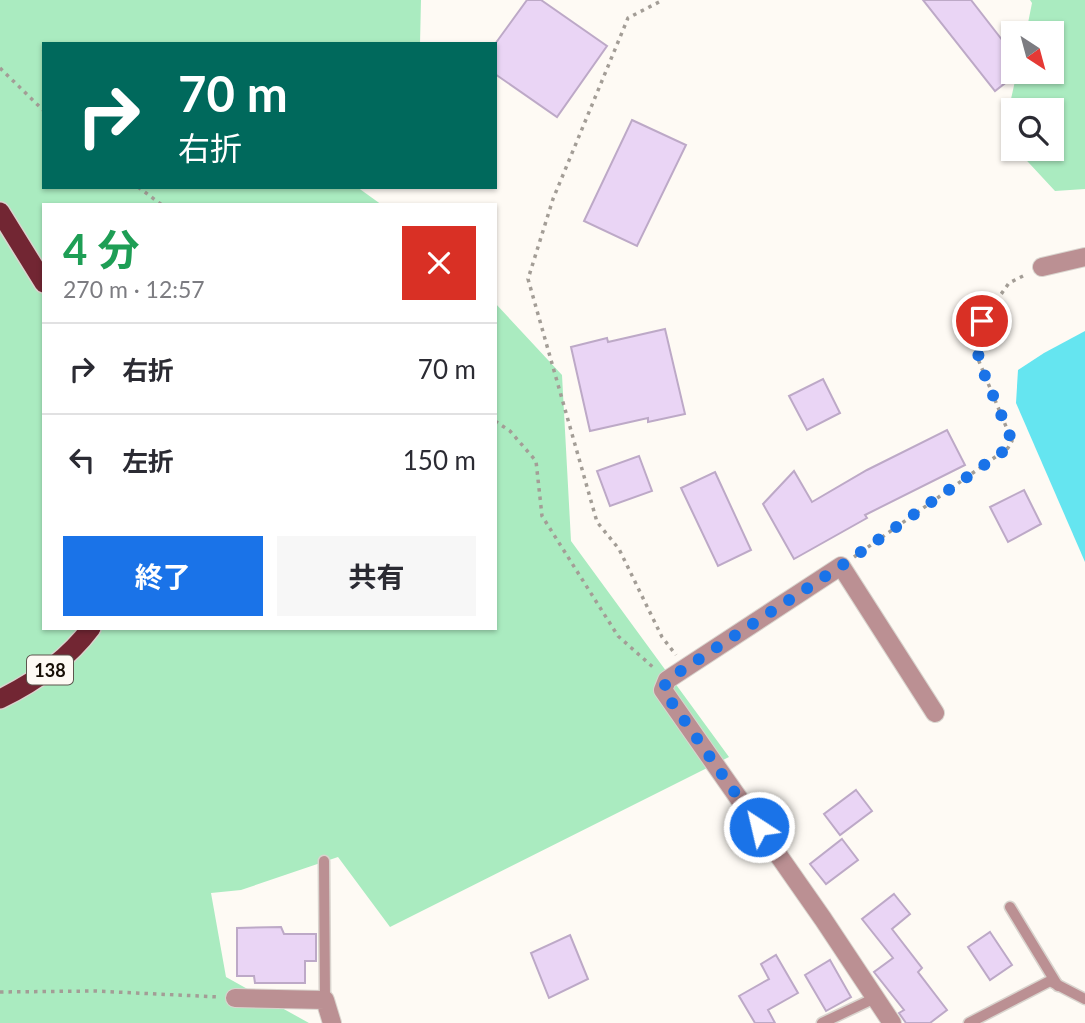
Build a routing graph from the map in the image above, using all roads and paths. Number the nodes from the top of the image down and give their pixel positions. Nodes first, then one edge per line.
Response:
1 (659, 2) dead end
2 (0, 68) edge
3 (42, 109) edge
4 (141, 189) edge
5 (159, 203) edge
6 (0, 212) edge
7 (1085, 257) edge
8 (1042, 267) joint
9 (42, 280) edge
10 (497, 422) edge
11 (841, 566) junction
12 (89, 630) edge
13 (685, 668) junction
14 (667, 680) junction
15 (0, 699) edge
16 (935, 713) dead end
17 (324, 861) dead end
18 (1010, 907) dead end
19 (1058, 986) junction
20 (0, 992) edge
21 (235, 998) joint
22 (875, 998) junction
23 (1085, 999) edge
24 (325, 1000) junction
25 (332, 1023) edge
26 (822, 1023) edge
27 (892, 1023) edge
28 (969, 1023) edge

1 - 13 path
2 - 3 path
4 - 5 path
6 - 9 highway
7 - 8 street
8 - 11 path
10 - 14 path
11 - 13 street
11 - 16 street
12 - 15 highway, 138
13 - 14 street
14 - 22 street
17 - 24 lane
18 - 19 lane
19 - 23 lane
19 - 28 lane
20 - 21 path
21 - 24 street
22 - 26 lane
22 - 27 street
24 - 25 street

